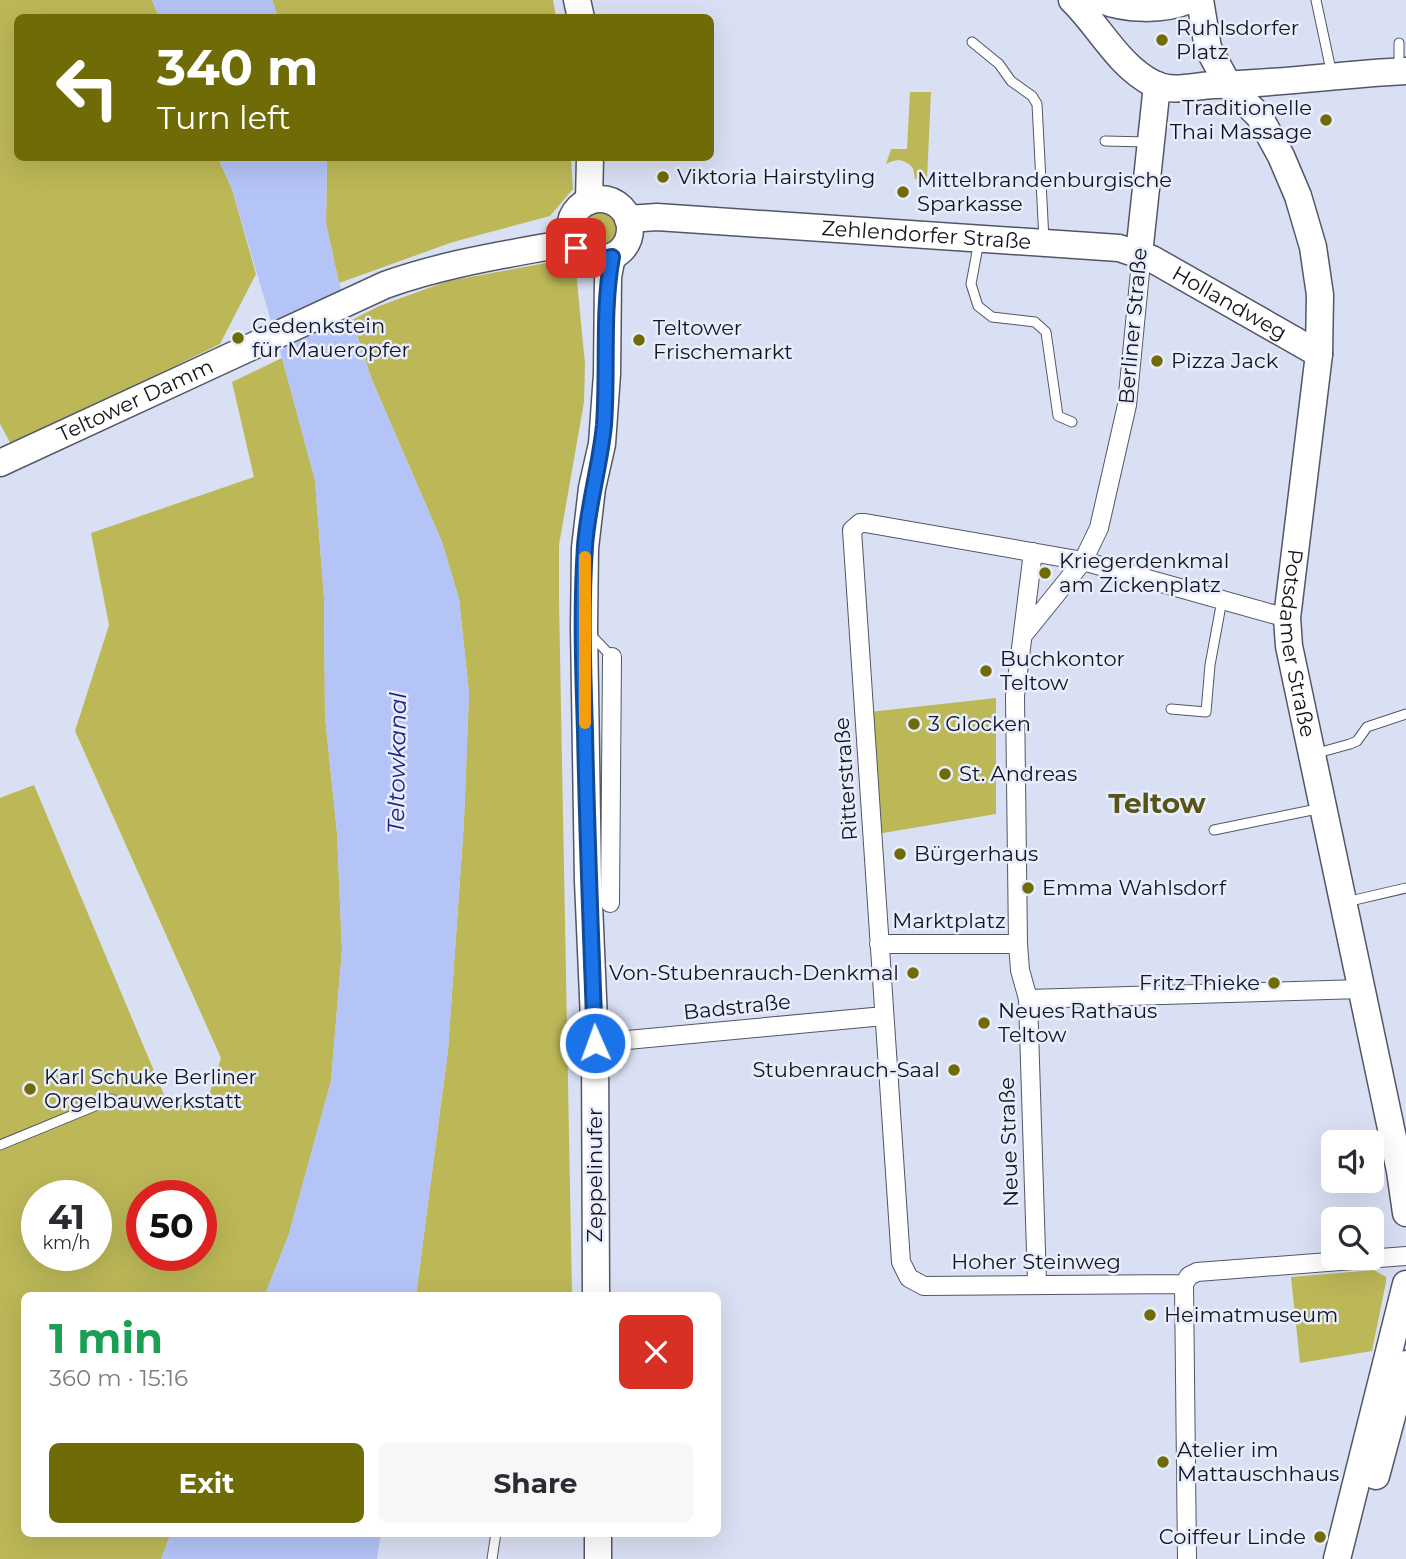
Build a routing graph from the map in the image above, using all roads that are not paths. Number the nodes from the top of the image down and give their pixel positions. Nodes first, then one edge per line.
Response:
1 (1072, 0) edge
2 (1101, 0) edge
3 (1189, 0) edge
4 (1200, 0) edge
5 (1316, 0) edge
6 (972, 42) dead end
7 (1399, 43) dead end
8 (1402, 72) edge
9 (1332, 76) junction
10 (1157, 85) junction
11 (1229, 86) junction
12 (1105, 141) dead end
13 (1152, 142) junction
14 (591, 161) edge
15 (601, 161) edge
16 (598, 201) junction
17 (628, 228) junction
18 (980, 237) junction
19 (1044, 241) junction
20 (586, 245) junction
21 (1139, 254) junction
22 (1319, 354) junction
23 (1072, 422) dead end
24 (0, 463) edge
25 (1033, 552) junction
26 (1083, 561) junction
27 (1222, 600) junction
28 (1287, 618) junction
29 (584, 627) junction
30 (1024, 634) junction
31 (612, 657) joint
32 (1171, 709) dead end
33 (1406, 714) edge
34 (1312, 755) junction
35 (1324, 808) junction
36 (1214, 830) dead end
37 (1406, 888) edge
38 (1344, 902) junction
39 (610, 904) dead end
40 (880, 944) junction
41 (1018, 944) junction
42 (1361, 989) junction
43 (1028, 999) junction
44 (884, 1016) junction
45 (595, 1043) junction
46 (112, 1100) dead end
47 (0, 1144) edge
48 (1406, 1213) edge
49 (1406, 1256) edge
50 (901, 1262) joint
51 (1037, 1283) junction
52 (1184, 1284) junction
53 (1406, 1284) edge
54 (596, 1292) edge
55 (1406, 1364) edge
56 (495, 1537) edge
57 (598, 1537) edge
58 (492, 1559) edge
59 (598, 1559) edge
60 (1186, 1559) edge
61 (1336, 1559) edge
62 (1354, 1559) edge

1 - 10 street
2 - 3 street
4 - 11 street, Potsdamer Straße
5 - 9 lane
6 - 19 lane
7 - 8 lane
8 - 9 street
9 - 11 street
10 - 11 street
10 - 13 street, Berliner Straße
11 - 22 street, Potsdamer Straße
12 - 13 lane
13 - 21 street, Berliner Straße
14 - 16 street
15 - 16 street
16 - 17 street
16 - 20 street
17 - 18 street, Zehlendorfer Straße
17 - 20 street
18 - 19 street, Zehlendorfer Straße
18 - 23 lane
19 - 21 street, Zehlendorfer Straße
20 - 24 street, Teltower Damm
20 - 29 street, Zeppelinufer
21 - 22 street, Hollandweg
21 - 26 street, Berliner Straße
22 - 28 street, Potsdamer Straße
25 - 26 street, Ritterstraße
25 - 30 street, Neue Straße
25 - 40 street, Ritterstraße
26 - 27 street, Ritterstraße
26 - 30 street, Berliner Straße
27 - 28 street, Ritterstraße
27 - 32 lane
28 - 34 street, Potsdamer Straße
29 - 31 lane
29 - 45 street, Zeppelinufer
30 - 41 street, Neue Straße
31 - 39 street
33 - 34 lane
34 - 35 street, Potsdamer Straße
35 - 36 lane
35 - 38 street, Potsdamer Straße
37 - 38 lane
38 - 42 street, Potsdamer Straße
40 - 41 street, Marktplatz
40 - 44 street, Ritterstraße
41 - 43 street, Neue Straße
42 - 43 street
42 - 48 street, Potsdamer Straße
43 - 51 street, Neue Straße
44 - 45 street, Badstraße
44 - 50 street, Ritterstraße
45 - 54 street, Zeppelinufer
46 - 47 lane
49 - 52 street
50 - 51 street, Hoher Steinweg
51 - 52 street, Hoher Steinweg
52 - 60 street
53 - 61 street
55 - 62 street
56 - 58 lane
57 - 59 street

